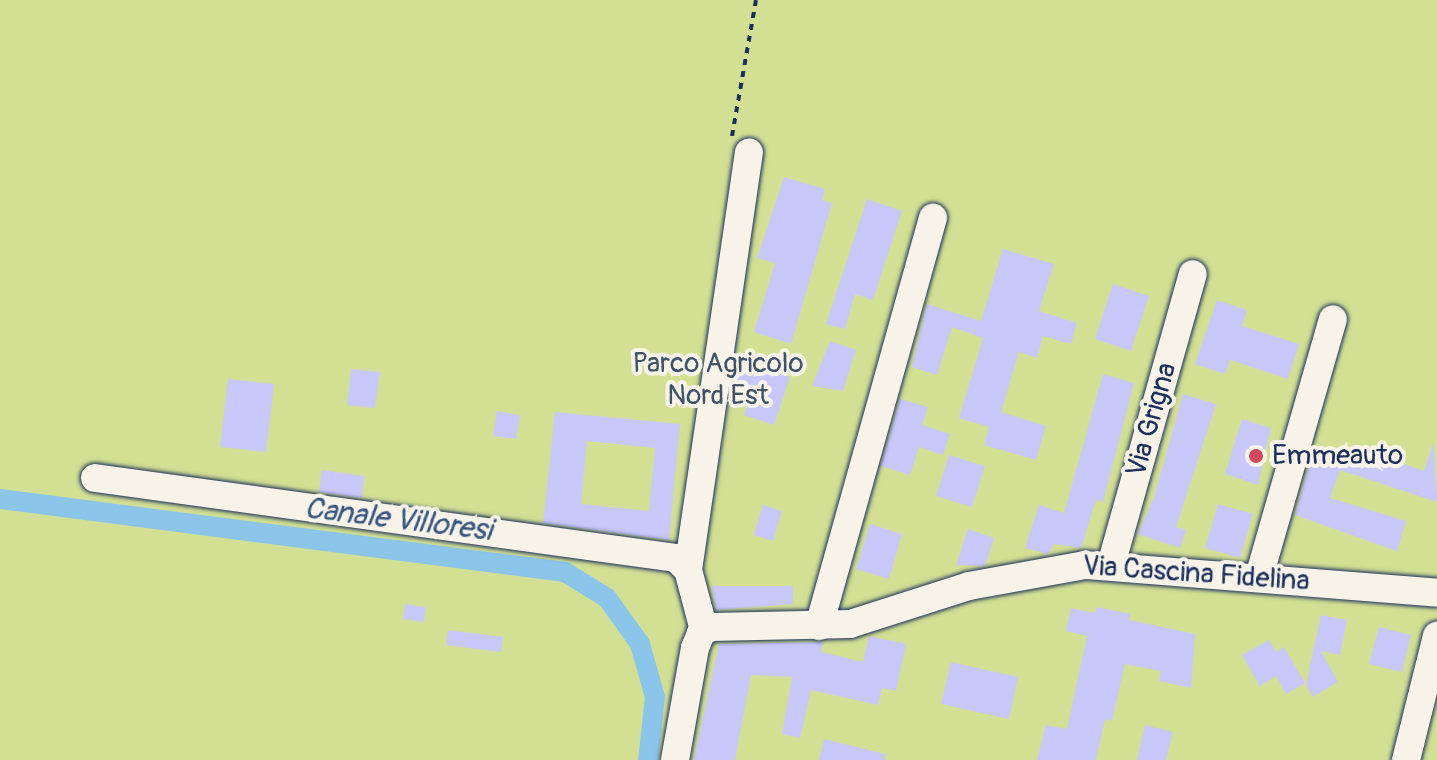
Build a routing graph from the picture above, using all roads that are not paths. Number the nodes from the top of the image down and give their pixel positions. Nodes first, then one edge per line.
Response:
1 (740, 148) road end
2 (933, 218) dead end
3 (1193, 274) dead end
4 (1333, 319) dead end
5 (95, 478) dead end
6 (1111, 565) junction
7 (688, 570) junction
8 (1259, 577) junction
9 (1437, 593) edge
10 (819, 626) junction
11 (704, 630) junction
12 (1437, 636) edge
13 (675, 760) edge
14 (1406, 760) edge

1 - 7 street
2 - 10 street
3 - 6 street, Via Grigna
4 - 8 street
5 - 7 street
6 - 8 street, Via Cascina Fidelina
6 - 10 street, Via Cascina Fidelina
7 - 11 street
8 - 9 street, Via Cascina Fidelina
10 - 11 street, Via Cascina Fidelina
11 - 13 street
12 - 14 street

